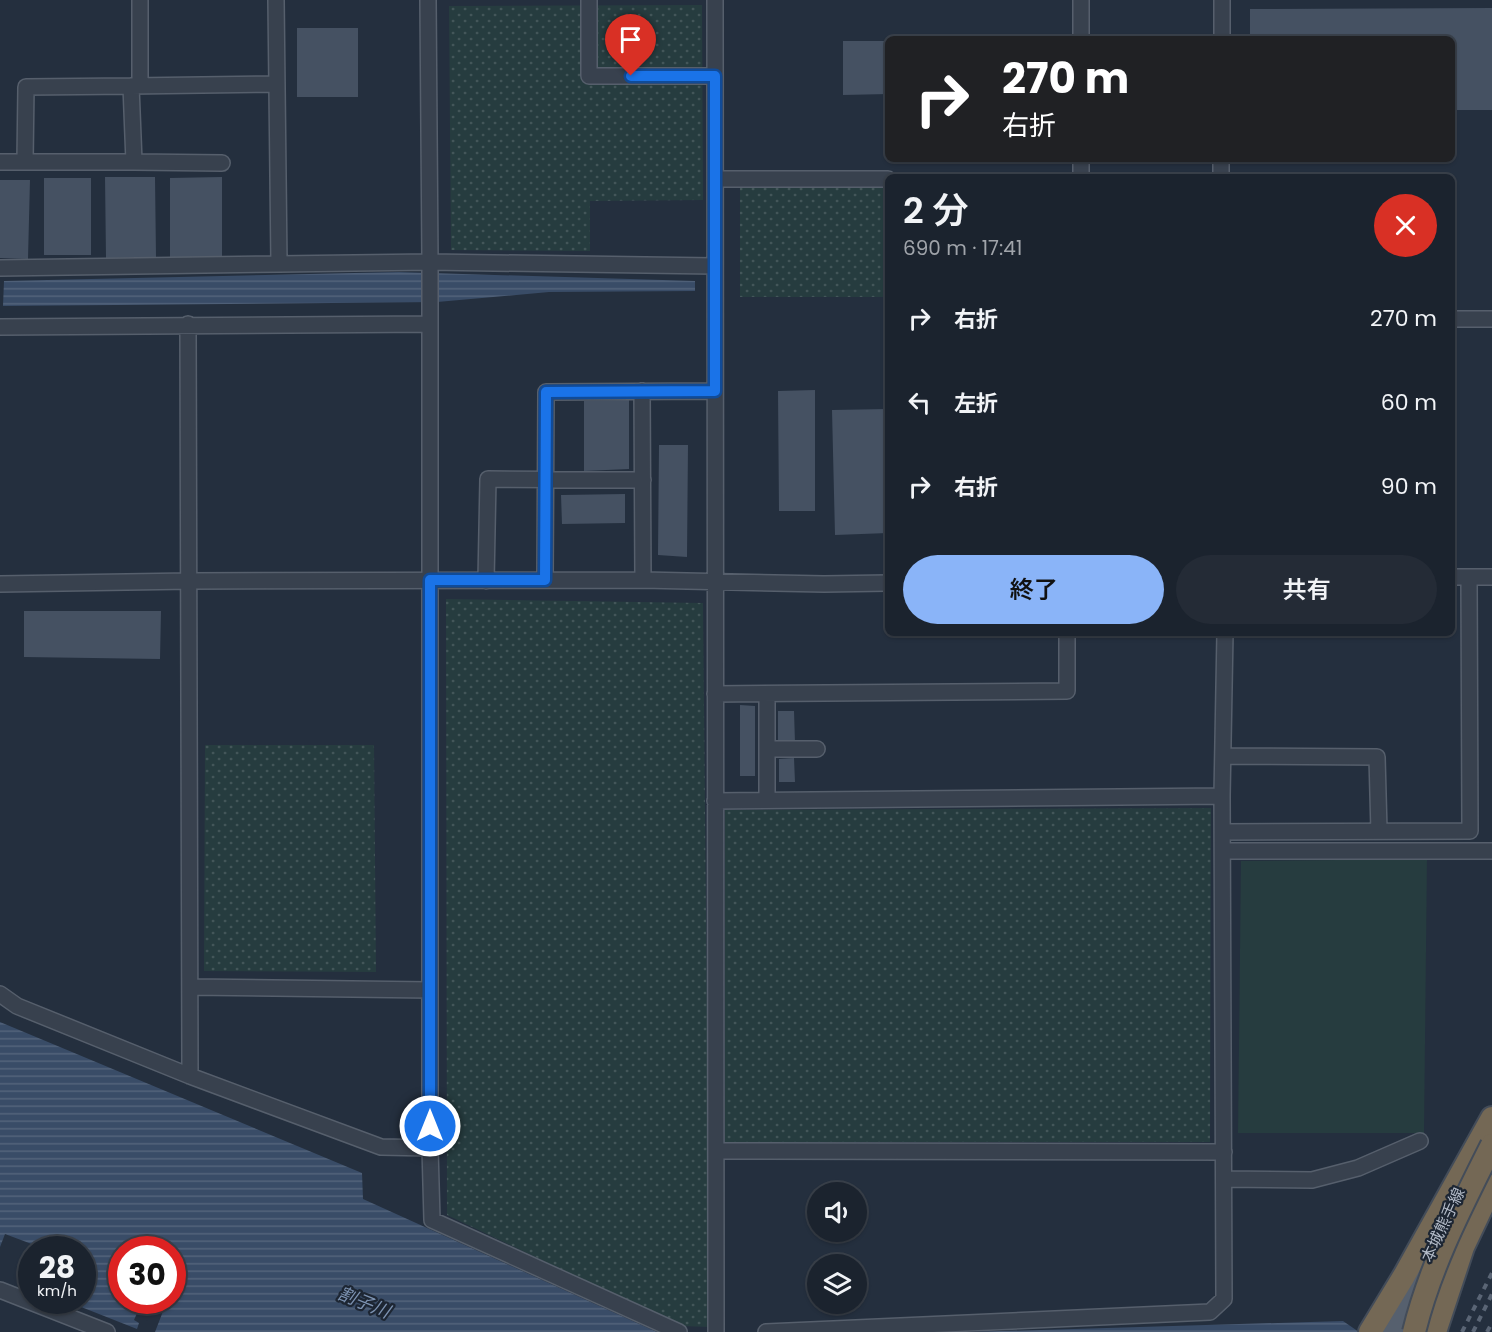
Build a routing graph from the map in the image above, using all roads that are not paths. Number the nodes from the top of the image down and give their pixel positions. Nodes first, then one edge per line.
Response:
1 (140, 0) edge
2 (276, 0) edge
3 (428, 0) edge
4 (588, 0) edge
5 (715, 0) edge
6 (1080, 0) edge
7 (1222, 0) edge
8 (1081, 36) edge
9 (1222, 36) edge
10 (715, 76) junction
11 (276, 84) junction
12 (136, 86) junction
13 (25, 161) junction
14 (0, 162) edge
15 (134, 162) junction
16 (222, 163) dead end
17 (715, 179) junction
18 (885, 179) edge
19 (279, 264) junction
20 (430, 264) junction
21 (714, 266) junction
22 (0, 268) edge
23 (1455, 319) edge
24 (1492, 319) edge
25 (188, 324) junction
26 (430, 324) junction
27 (0, 327) edge
28 (642, 391) junction
29 (715, 391) junction
30 (546, 480) junction
31 (643, 480) junction
32 (1455, 577) edge
33 (1469, 577) junction
34 (1492, 577) edge
35 (430, 580) junction
36 (486, 580) junction
37 (545, 580) junction
38 (643, 580) junction
39 (190, 581) junction
40 (714, 582) junction
41 (885, 583) edge
42 (0, 584) edge
43 (1067, 636) edge
44 (1225, 636) edge
45 (715, 694) junction
46 (767, 694) junction
47 (767, 749) junction
48 (817, 749) dead end
49 (1223, 756) junction
50 (1222, 796) junction
51 (767, 800) junction
52 (715, 801) junction
53 (1379, 831) junction
54 (1222, 832) junction
55 (1223, 851) junction
56 (1492, 851) edge
57 (191, 987) junction
58 (430, 990) junction
59 (0, 994) edge
60 (190, 1076) junction
61 (1492, 1118) edge
62 (1420, 1141) dead end
63 (1492, 1145) edge
64 (430, 1148) junction
65 (716, 1151) junction
66 (1224, 1152) junction
67 (1492, 1169) edge
68 (1224, 1179) junction
69 (1492, 1186) edge
70 (0, 1290) edge
71 (79, 1327) edge
72 (107, 1332) edge
73 (679, 1332) edge
74 (716, 1332) edge
75 (766, 1332) edge
76 (1370, 1332) edge
77 (1393, 1332) edge
78 (1414, 1332) edge
79 (1435, 1332) edge

1 - 12 street
2 - 11 street
3 - 20 street
4 - 10 street
5 - 10 street
6 - 8 street
7 - 9 street
10 - 17 street
11 - 12 street
11 - 19 street
12 - 13 street
12 - 15 street
13 - 14 street
13 - 15 street
15 - 16 street
17 - 18 street
17 - 21 street
19 - 20 street
19 - 22 street
20 - 21 street
20 - 26 street
21 - 29 street
23 - 24 street
25 - 26 street
25 - 27 street
25 - 39 street
26 - 35 street
28 - 29 street
28 - 30 street
28 - 31 street
29 - 40 street
30 - 31 street
30 - 36 street
30 - 37 street
31 - 38 street
32 - 33 street
33 - 34 street
33 - 53 street
35 - 36 street
35 - 39 street
35 - 58 street
36 - 37 street
37 - 38 street
38 - 40 street
39 - 42 street
39 - 57 street
40 - 41 street
40 - 45 street
43 - 46 street
44 - 49 street
45 - 46 street
45 - 52 street
46 - 47 street
47 - 48 street
47 - 51 street
49 - 50 street
49 - 53 street
50 - 51 street
50 - 54 street
51 - 52 street
52 - 65 street
53 - 54 street
54 - 55 street
55 - 56 street
55 - 66 street
57 - 58 street
57 - 60 street
58 - 64 street
59 - 60 street
60 - 64 street
61 - 76 highway
61 - 77 main road, 本城熊手線
62 - 68 street
63 - 78 highway, bridge
64 - 73 street
65 - 66 street
65 - 74 street
66 - 68 street
67 - 78 main road, 本城熊手線
68 - 75 street
69 - 79 highway
70 - 71 street
71 - 72 street

